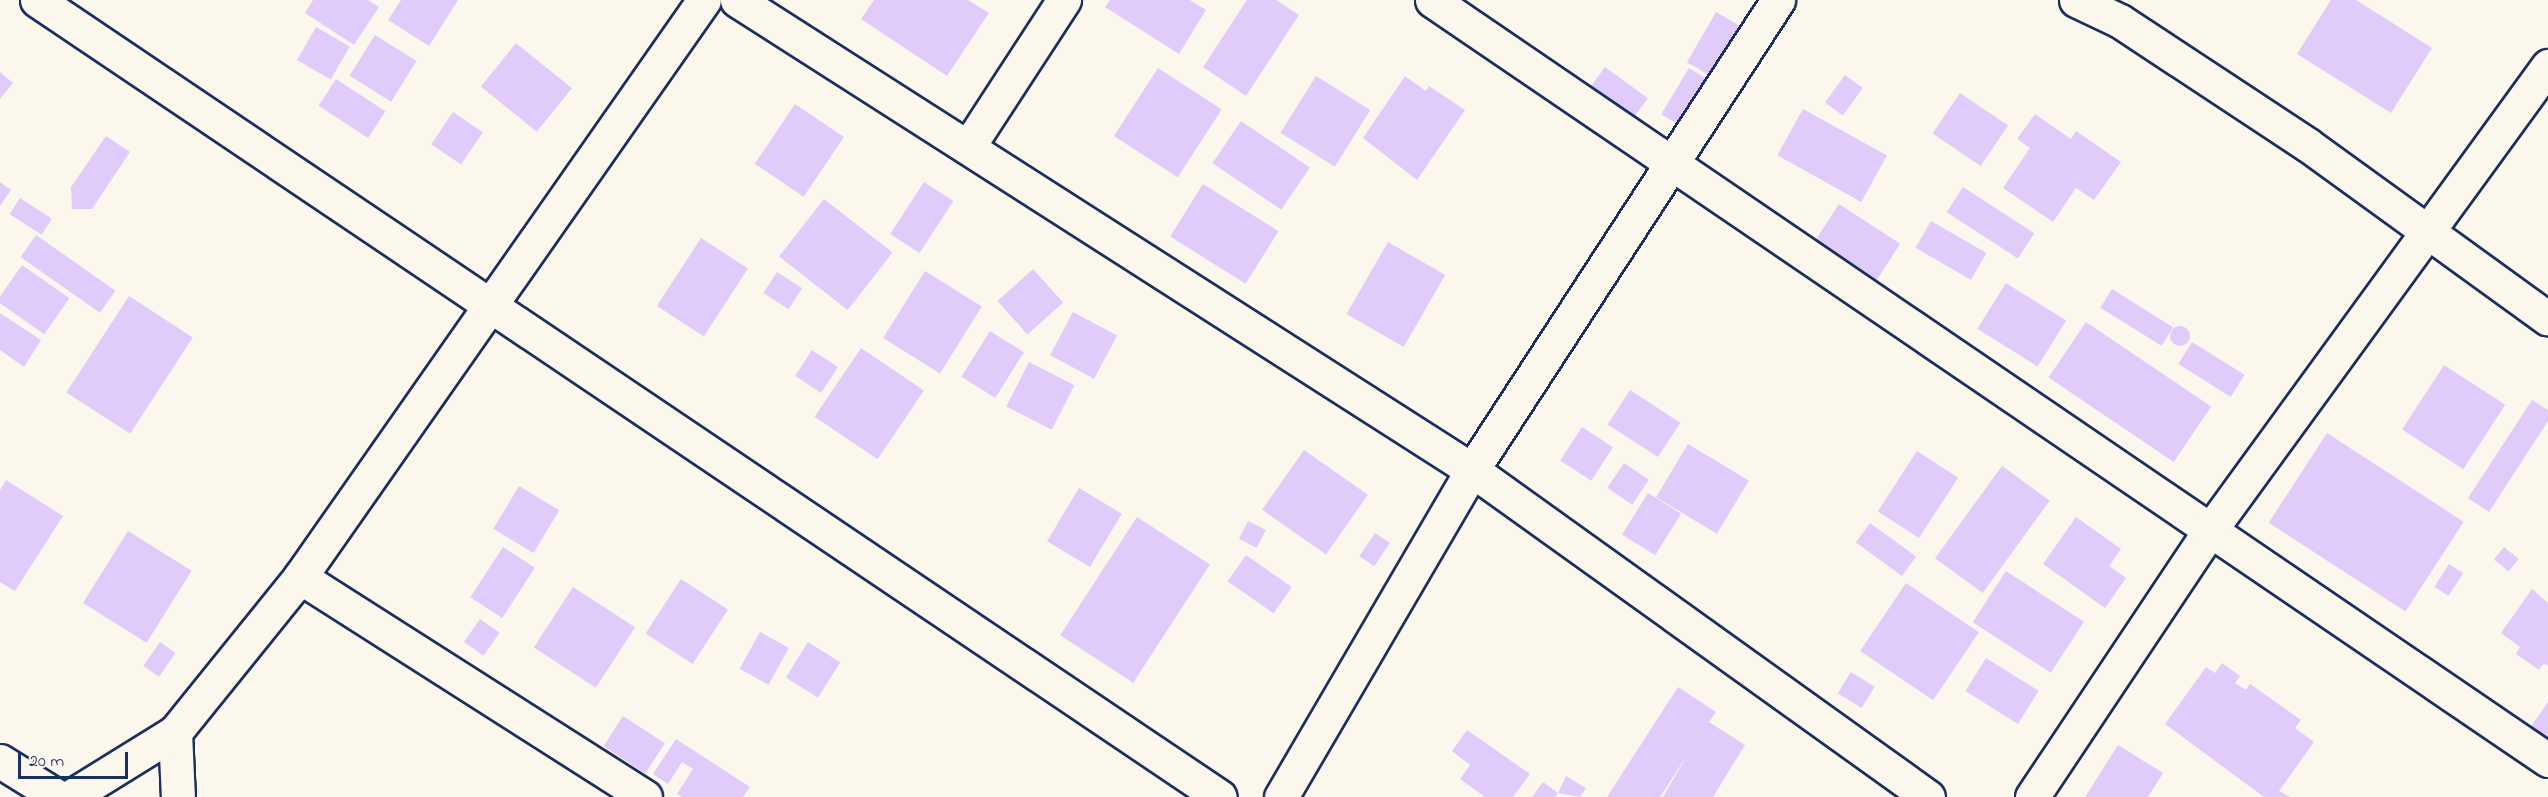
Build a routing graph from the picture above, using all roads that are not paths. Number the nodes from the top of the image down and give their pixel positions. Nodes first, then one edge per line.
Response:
1 (37, 0) edge
2 (704, 0) edge
3 (737, 0) edge
4 (1064, 0) edge
5 (1432, 0) edge
6 (1778, 0) edge
7 (2076, 0) edge
8 (2548, 66) edge
9 (968, 147) junction
10 (1673, 164) junction
11 (2426, 232) junction
12 (489, 307) junction
13 (2548, 319) edge
14 (1472, 470) junction
15 (2211, 529) junction
16 (300, 577) junction
17 (175, 732) junction
18 (2548, 760) edge
19 (0, 761) edge
20 (58, 797) edge
21 (70, 797) edge
22 (178, 797) edge
23 (645, 797) edge
24 (1220, 797) edge
25 (1281, 797) edge
26 (1928, 797) edge
27 (2032, 797) edge

1 - 12 street
2 - 12 street
3 - 9 street
4 - 9 street
5 - 10 street
6 - 10 street
7 - 11 street
8 - 11 street
9 - 14 street
10 - 14 street
10 - 15 street
11 - 13 street
11 - 15 street
12 - 16 street
12 - 24 street
14 - 25 street
14 - 26 street
15 - 18 street
15 - 27 street
16 - 17 street
16 - 23 street
17 - 21 street
17 - 22 street
19 - 20 street

